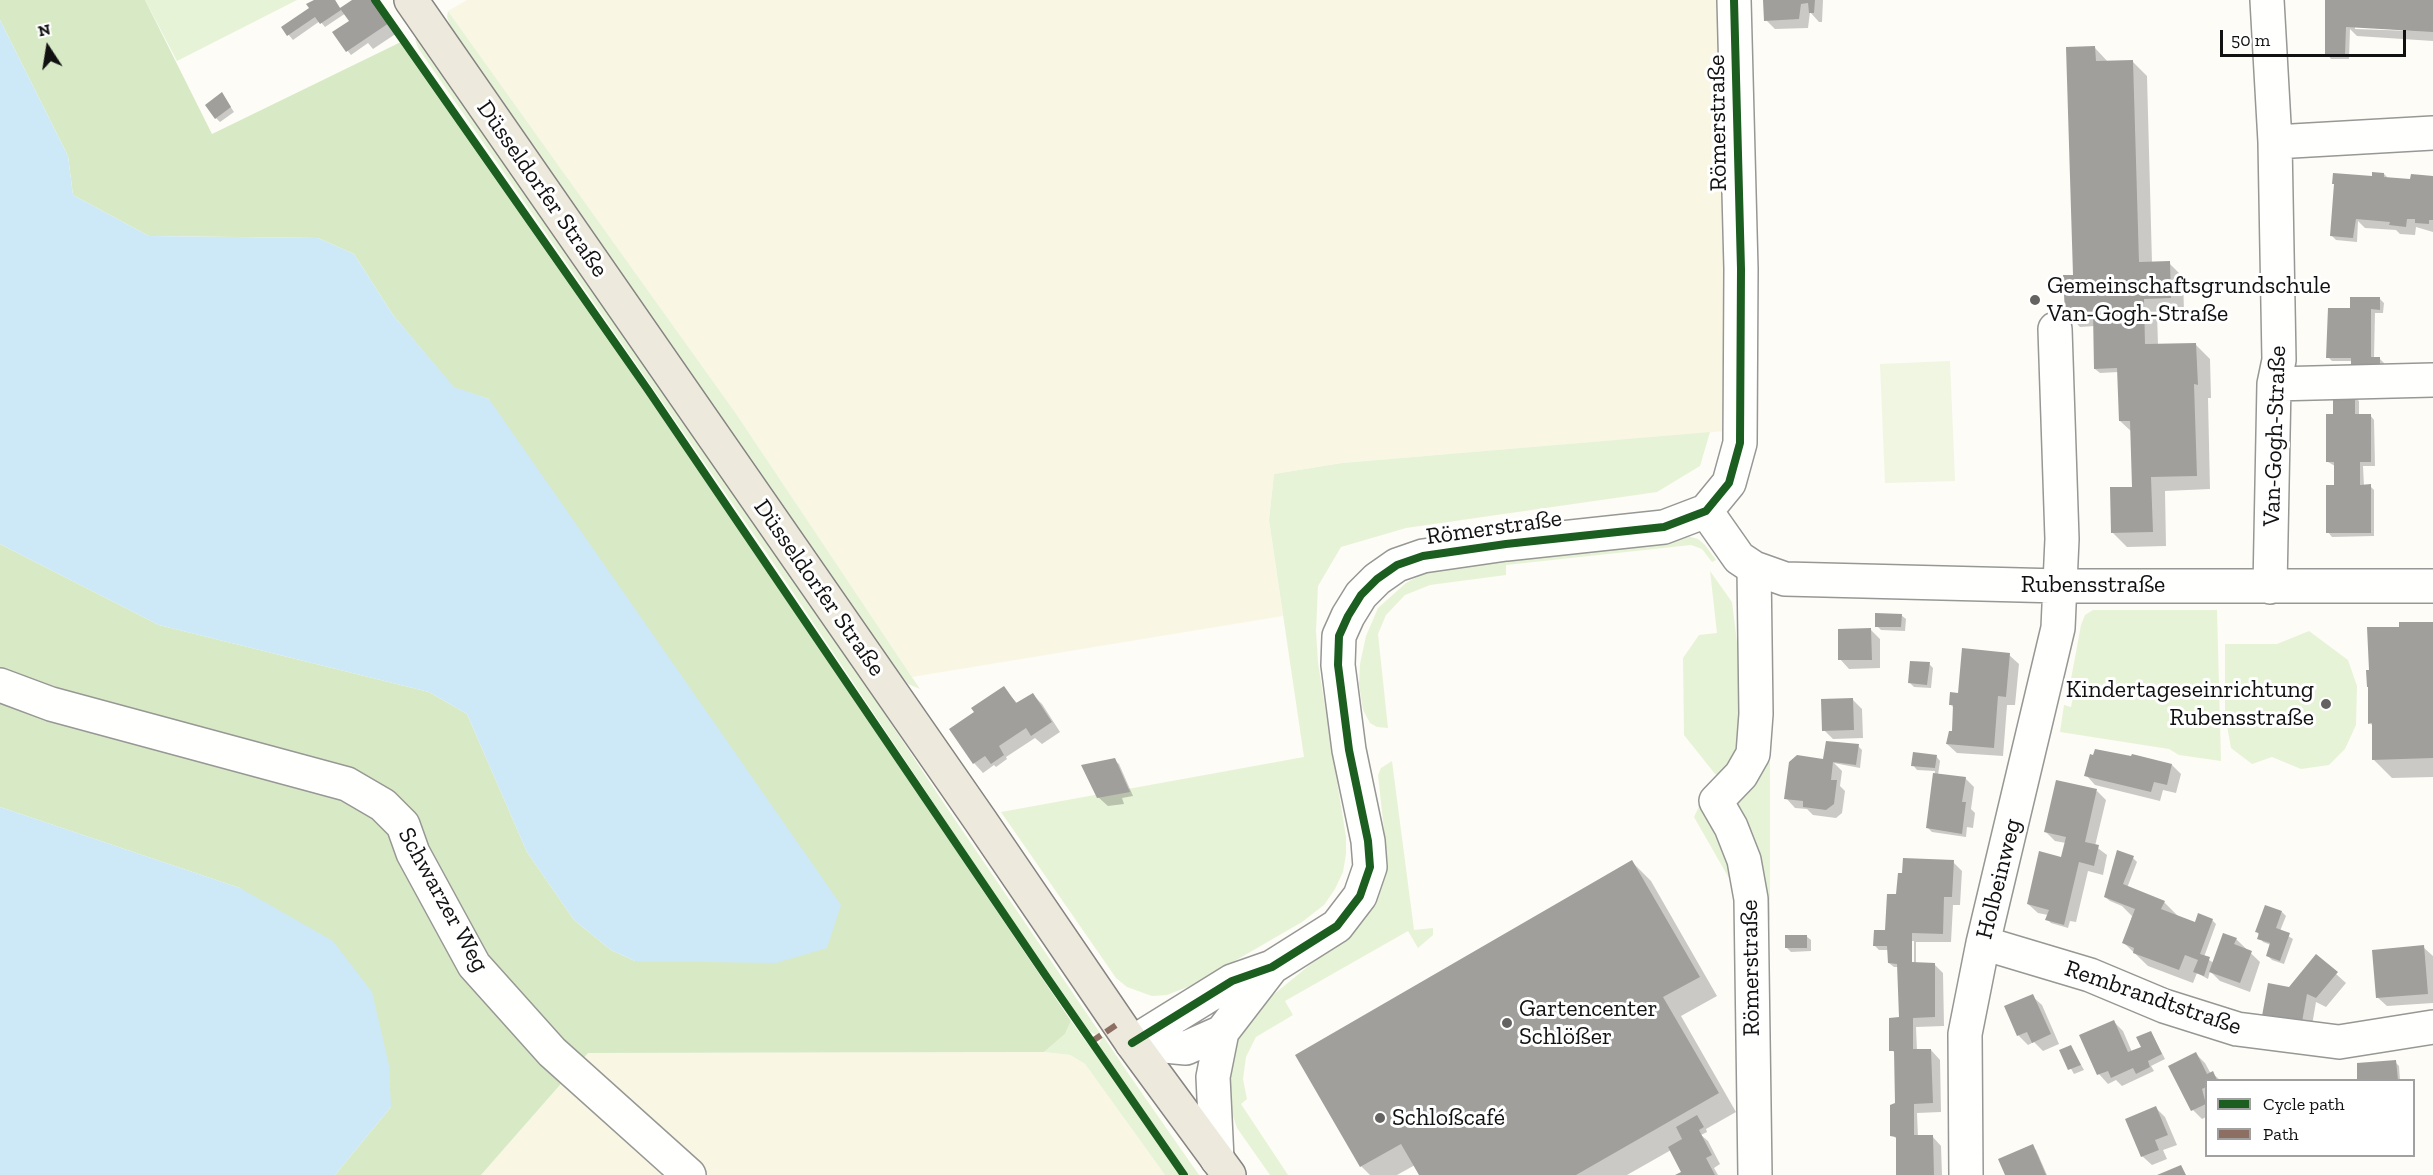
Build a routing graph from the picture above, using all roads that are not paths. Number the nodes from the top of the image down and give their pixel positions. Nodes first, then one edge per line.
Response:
1 (411, 0) edge
2 (1734, 0) edge
3 (2267, 0) edge
4 (2433, 133) edge
5 (2275, 142) junction
6 (2055, 329) dead end
7 (2433, 380) edge
8 (2274, 384) junction
9 (1706, 511) junction
10 (1754, 568) junction
11 (2060, 586) junction
12 (2433, 586) edge
13 (2270, 587) junction
14 (0, 685) edge
15 (1983, 943) junction
16 (1272, 967) junction
17 (2433, 1027) edge
18 (1222, 1032) junction
19 (1132, 1044) junction
20 (1223, 1167) edge
21 (689, 1175) edge
22 (1755, 1175) edge
23 (1966, 1175) edge

1 - 19 main road, Düsseldorfer Straße
2 - 9 street, Römerstraße
3 - 5 street, Van-Gogh-Straße
4 - 5 street
5 - 8 street, Van-Gogh-Straße
6 - 11 street, Holbeinweg
7 - 8 street
8 - 13 street, Van-Gogh-Straße
9 - 10 street
9 - 16 street, Römerstraße
10 - 11 street, Rubensstraße
10 - 22 street, Römerstraße
11 - 13 street, Rubensstraße
11 - 15 street, Holbeinweg
12 - 13 street, Rubensstraße
14 - 21 street, Schwarzer Weg
15 - 17 street, Rembrandtstraße
15 - 23 street, Holbeinweg
16 - 18 street, Römerstraße
16 - 19 street, Römerstraße
18 - 19 street, Römerstraße
18 - 20 street
19 - 20 main road, Düsseldorfer Straße

